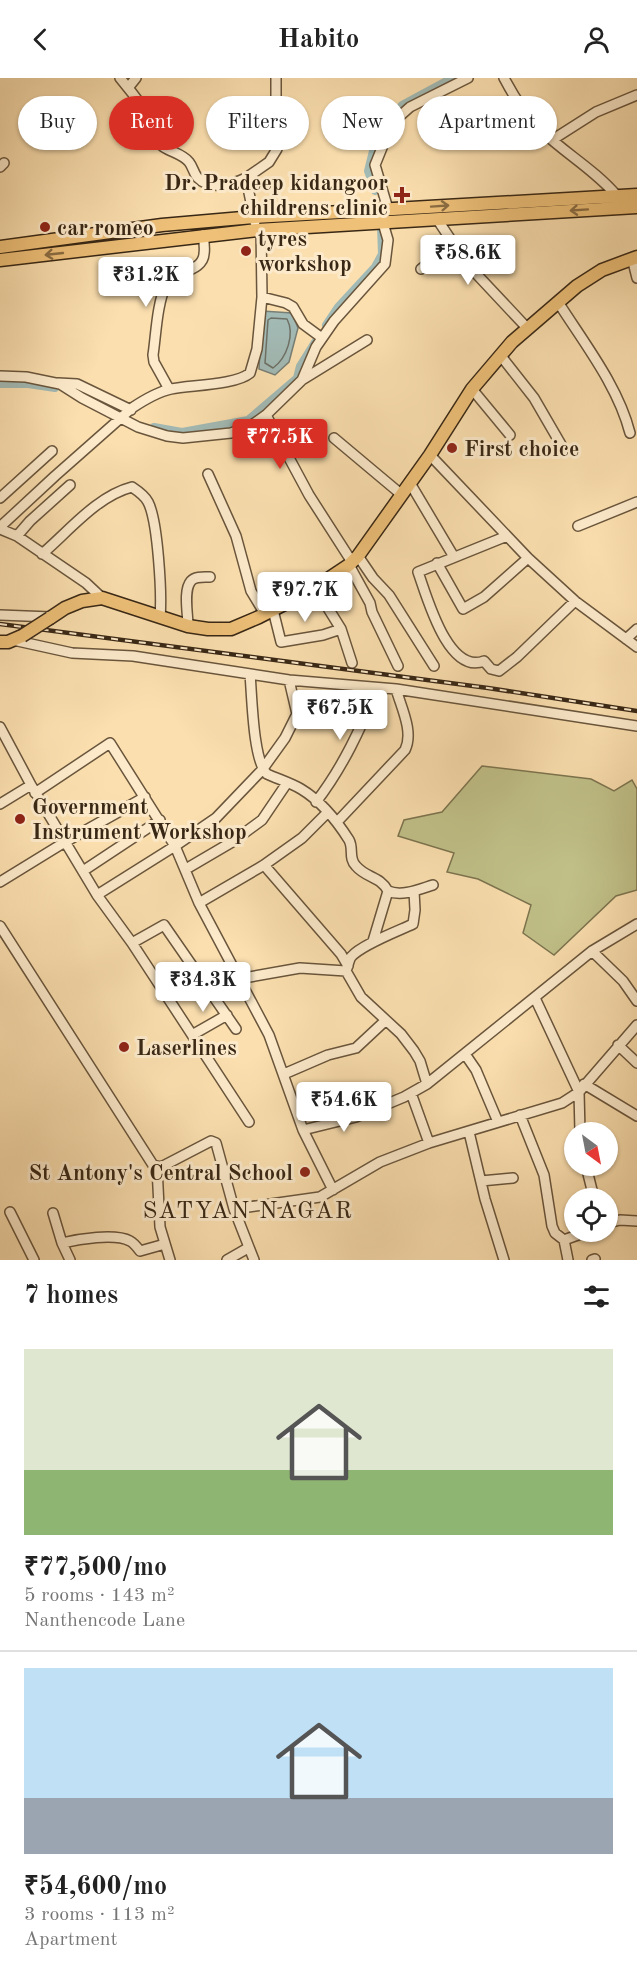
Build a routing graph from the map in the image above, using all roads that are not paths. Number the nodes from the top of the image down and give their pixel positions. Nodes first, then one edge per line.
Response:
1 (120, 78) edge
2 (136, 78) edge
3 (276, 78) edge
4 (468, 78) edge
5 (504, 78) edge
6 (128, 88) junction
7 (514, 96) edge
8 (637, 96) edge
9 (557, 137) edge
10 (557, 144) edge
11 (246, 178) junction
12 (637, 195) edge
13 (617, 196) junction
14 (637, 207) edge
15 (388, 209) junction
16 (254, 217) junction
17 (437, 219) junction
18 (383, 223) junction
19 (259, 230) junction
20 (203, 235) junction
21 (453, 244) junction
22 (0, 247) edge
23 (635, 257) edge
24 (0, 260) edge
25 (420, 268) dead end
26 (637, 278) edge
27 (262, 297) junction
28 (558, 302) junction
29 (528, 329) junction
30 (322, 338) junction
31 (367, 340) dead end
32 (501, 356) junction
33 (0, 376) edge
34 (302, 380) junction
35 (57, 384) junction
36 (472, 389) junction
37 (169, 390) junction
38 (131, 410) junction
39 (266, 415) junction
40 (122, 417) junction
41 (630, 433) dead end
42 (510, 435) dead end
43 (334, 438) dead end
44 (563, 448) dead end
45 (52, 451) dead end
46 (430, 455) junction
47 (208, 474) dead end
48 (410, 483) junction
49 (70, 484) dead end
50 (402, 495) junction
51 (0, 498) edge
52 (637, 502) edge
53 (578, 526) dead end
54 (0, 528) edge
55 (17, 536) junction
56 (507, 536) junction
57 (42, 554) junction
58 (454, 557) junction
59 (528, 558) junction
60 (353, 561) junction
61 (437, 563) junction
62 (210, 577) dead end
63 (318, 592) dead end
64 (102, 597) junction
65 (575, 601) junction
66 (269, 612) junction
67 (0, 615) edge
68 (160, 617) junction
69 (50, 618) junction
70 (188, 626) junction
71 (637, 628) edge
72 (341, 629) junction
73 (12, 639) edge
74 (626, 639) junction
75 (637, 647) edge
76 (352, 663) dead end
77 (398, 666) dead end
78 (434, 666) dead end
79 (250, 674) junction
80 (289, 680) junction
81 (377, 688) junction
82 (396, 689) junction
83 (637, 726) edge
84 (0, 727) edge
85 (262, 770) junction
86 (287, 783) junction
87 (33, 789) junction
88 (145, 796) junction
89 (316, 802) junction
90 (0, 804) edge
91 (328, 812) junction
92 (160, 820) junction
93 (338, 821) junction
94 (65, 842) junction
95 (175, 846) junction
96 (264, 865) junction
97 (186, 869) junction
98 (82, 871) junction
99 (0, 882) edge
100 (433, 885) dead end
101 (388, 891) junction
102 (414, 891) junction
103 (97, 895) junction
104 (199, 903) junction
105 (637, 924) edge
106 (0, 926) edge
107 (374, 941) junction
108 (132, 943) junction
109 (592, 951) junction
110 (347, 968) junction
111 (238, 980) junction
112 (536, 998) junction
113 (637, 1001) edge
114 (227, 1015) junction
115 (386, 1020) junction
116 (637, 1024) edge
117 (236, 1029) dead end
118 (192, 1035) junction
119 (618, 1045) junction
120 (465, 1054) junction
121 (637, 1063) edge
122 (284, 1074) junction
123 (427, 1084) junction
124 (581, 1088) junction
125 (411, 1093) junction
126 (520, 1115) junction
127 (637, 1116) edge
128 (249, 1122) dead end
129 (498, 1122) junction
130 (580, 1122) edge
131 (303, 1130) junction
132 (469, 1132) junction
133 (429, 1143) junction
134 (157, 1167) junction
135 (513, 1178) dead end
136 (481, 1181) junction
137 (333, 1190) junction
138 (234, 1209) junction
139 (10, 1212) dead end
140 (53, 1213) dead end
141 (618, 1220) edge
142 (637, 1221) edge
143 (564, 1240) edge
144 (564, 1242) edge
145 (62, 1243) junction
146 (165, 1244) junction
147 (248, 1248) junction
148 (34, 1260) edge
149 (70, 1260) edge
150 (170, 1260) edge
151 (227, 1260) edge
152 (254, 1260) edge
153 (504, 1260) edge
154 (568, 1260) edge

1 - 6 street
2 - 6 street
3 - 11 street
4 - 15 street
5 - 7 street
6 - 11 street
8 - 9 street
10 - 13 street
11 - 16 street
12 - 13 main road
15 -> 13 main road
14 -> 17 main road
15 - 16 main road
16 - 19 street
16 - 22 main road
17 - 18 main road
17 - 21 street
18 - 19 main road
18 - 30 street
19 - 20 main road
19 - 27 street
20 -> 24 main road
20 - 37 street
21 - 25 street
21 - 29 street
23 - 26 street
23 - 28 main road
27 - 30 street
27 - 37 street
28 - 29 main road
28 - 41 street
29 - 32 main road
30 - 34 street
31 - 34 street
32 - 36 main road
32 - 44 street
33 - 35 street
34 - 39 street
35 - 38 street
35 - 40 street
36 - 42 street
36 - 46 main road
37 - 38 street
38 - 40 street
39 - 40 street
39 - 60 street
40 - 54 street
43 - 50 street
45 - 51 street
46 - 48 main road
46 - 56 street
47 - 66 street
48 - 50 main road
48 - 58 street
49 - 55 street
50 - 60 main road
52 - 53 street
54 - 55 street
55 - 57 street
56 - 58 street
56 - 59 street
57 - 64 street
57 - 68 street
58 - 61 street
59 - 61 street
59 - 65 street
60 - 66 main road
60 - 77 street
60 - 78 street
61 - 65 street
62 - 70 street
63 - 72 street
64 - 68 main road
64 - 69 main road
65 - 74 street
66 - 70 main road
66 - 72 street
67 - 69 street
68 - 70 main road
69 - 73 main road, bridge
71 - 74 street
72 - 76 street
73 - 79 street
74 - 75 street
79 - 80 street
79 - 85 street
80 - 81 street
80 - 85 street
81 - 82 street
81 - 89 street
82 - 83 street
82 - 93 street
84 - 87 street
85 - 86 street
85 - 95 street
86 - 89 street
86 - 97 street
87 - 88 street
87 - 90 street
87 - 94 street
88 - 92 street
88 - 94 street
89 - 91 street
91 - 93 street
91 - 96 street
92 - 95 street
92 - 98 street
93 - 101 street
94 - 98 street
94 - 99 street
95 - 97 street
95 - 103 street
96 - 104 street
96 - 110 street
97 - 104 street
98 - 103 street
100 - 102 street
101 - 102 street
101 - 107 street
102 - 107 street
103 - 108 street
104 - 111 street
105 - 109 street
106 - 134 street
107 - 110 street
108 - 114 street
108 - 118 street
109 - 112 street
109 - 113 street
110 - 111 street
110 - 115 street
111 - 122 street
112 - 120 street
112 - 124 street
114 - 117 street
114 - 118 street
115 - 122 street
115 - 123 street
116 - 119 street
118 - 128 street
119 - 121 street
119 - 124 street
120 - 123 street
120 - 129 street
122 - 131 street
123 - 125 street
124 - 126 street
124 - 127 street
124 - 130 street
125 - 131 street
125 - 133 street
126 - 129 street
126 - 143 street
129 - 132 street
131 - 137 street
132 - 133 street
132 - 136 street
133 - 137 street
134 - 138 street
134 - 146 street
135 - 136 street
136 - 153 street
137 - 138 street
138 - 147 street
139 - 148 street
140 - 145 street
141 - 142 street
144 - 154 street
145 - 146 street
145 - 149 street
146 - 150 street
147 - 151 street
147 - 152 street

